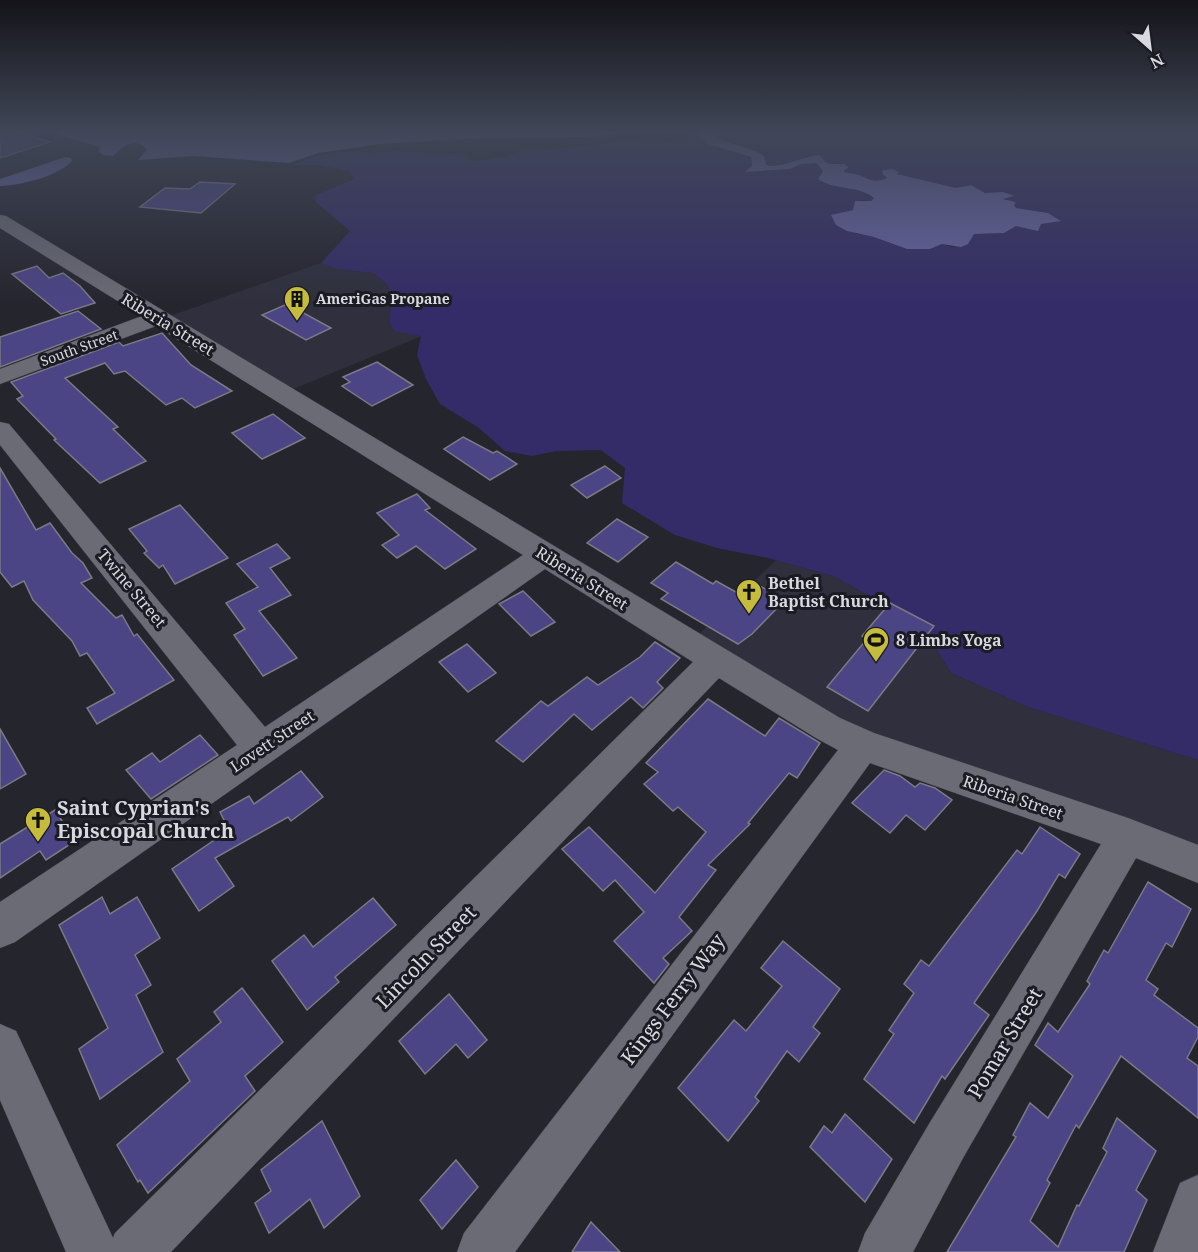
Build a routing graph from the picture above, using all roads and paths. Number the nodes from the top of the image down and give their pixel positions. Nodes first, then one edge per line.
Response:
1 (0, 220) edge
2 (157, 318) junction
3 (0, 377) edge
4 (0, 429) edge
5 (544, 555) junction
6 (716, 660) junction
7 (863, 745) junction
8 (261, 748) junction
9 (1128, 836) junction
10 (1198, 864) edge
11 (0, 927) edge
12 (0, 1047) edge
13 (1198, 1201) edge
14 (485, 1251) edge
15 (93, 1252) edge
16 (134, 1252) edge
17 (884, 1252) edge
18 (1179, 1252) edge

1 - 2 street, Riberia Street
2 - 3 street, South Street
2 - 5 street, Riberia Street
4 - 8 street, Twine Street
5 - 6 street, Riberia Street
5 - 8 street, Lovett Street
6 - 7 street, Riberia Street
6 - 16 street, Lincoln Street
7 - 9 street, Riberia Street
7 - 14 street, Kings Ferry Way
8 - 11 street, Lovett Street
9 - 10 street, Riberia Street
9 - 17 street, Pomar Street
12 - 15 street
13 - 18 street

